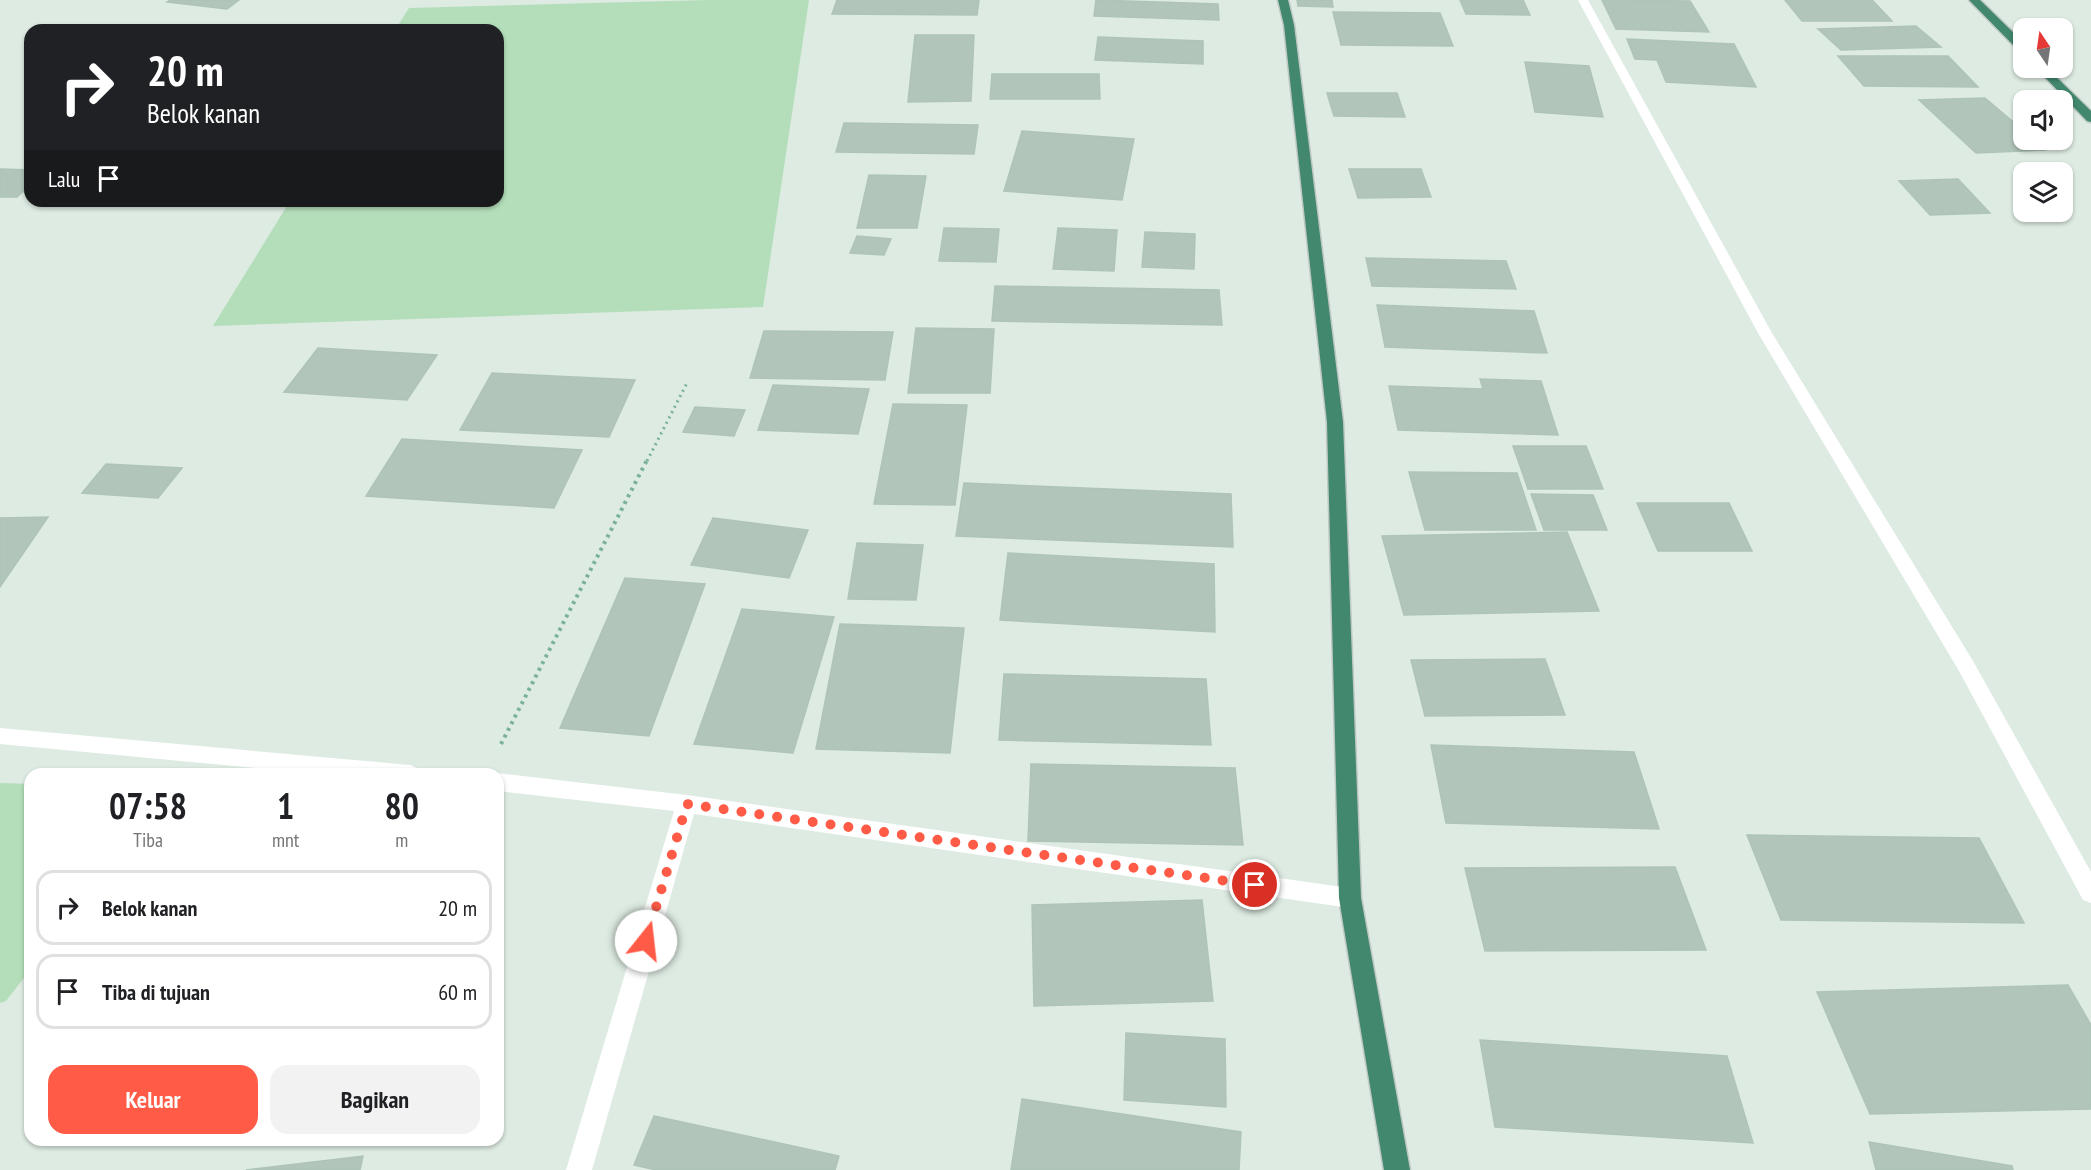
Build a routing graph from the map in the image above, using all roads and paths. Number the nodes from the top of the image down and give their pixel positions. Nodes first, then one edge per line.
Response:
1 (1283, 0) edge
2 (1583, 0) edge
3 (1974, 0) edge
4 (2013, 39) edge
5 (2051, 78) edge
6 (2091, 118) edge
7 (687, 383) dead end
8 (0, 736) edge
9 (497, 753) dead end
10 (345, 768) edge
11 (504, 783) edge
12 (687, 804) junction
13 (2091, 893) edge
14 (1350, 898) junction
15 (579, 1170) edge
16 (1397, 1170) edge

1 - 14 highway
2 - 13 street
3 - 4 highway
5 - 6 highway
7 - 9 path
8 - 10 street
11 - 12 street
12 - 14 street
12 - 15 street
14 - 16 highway

